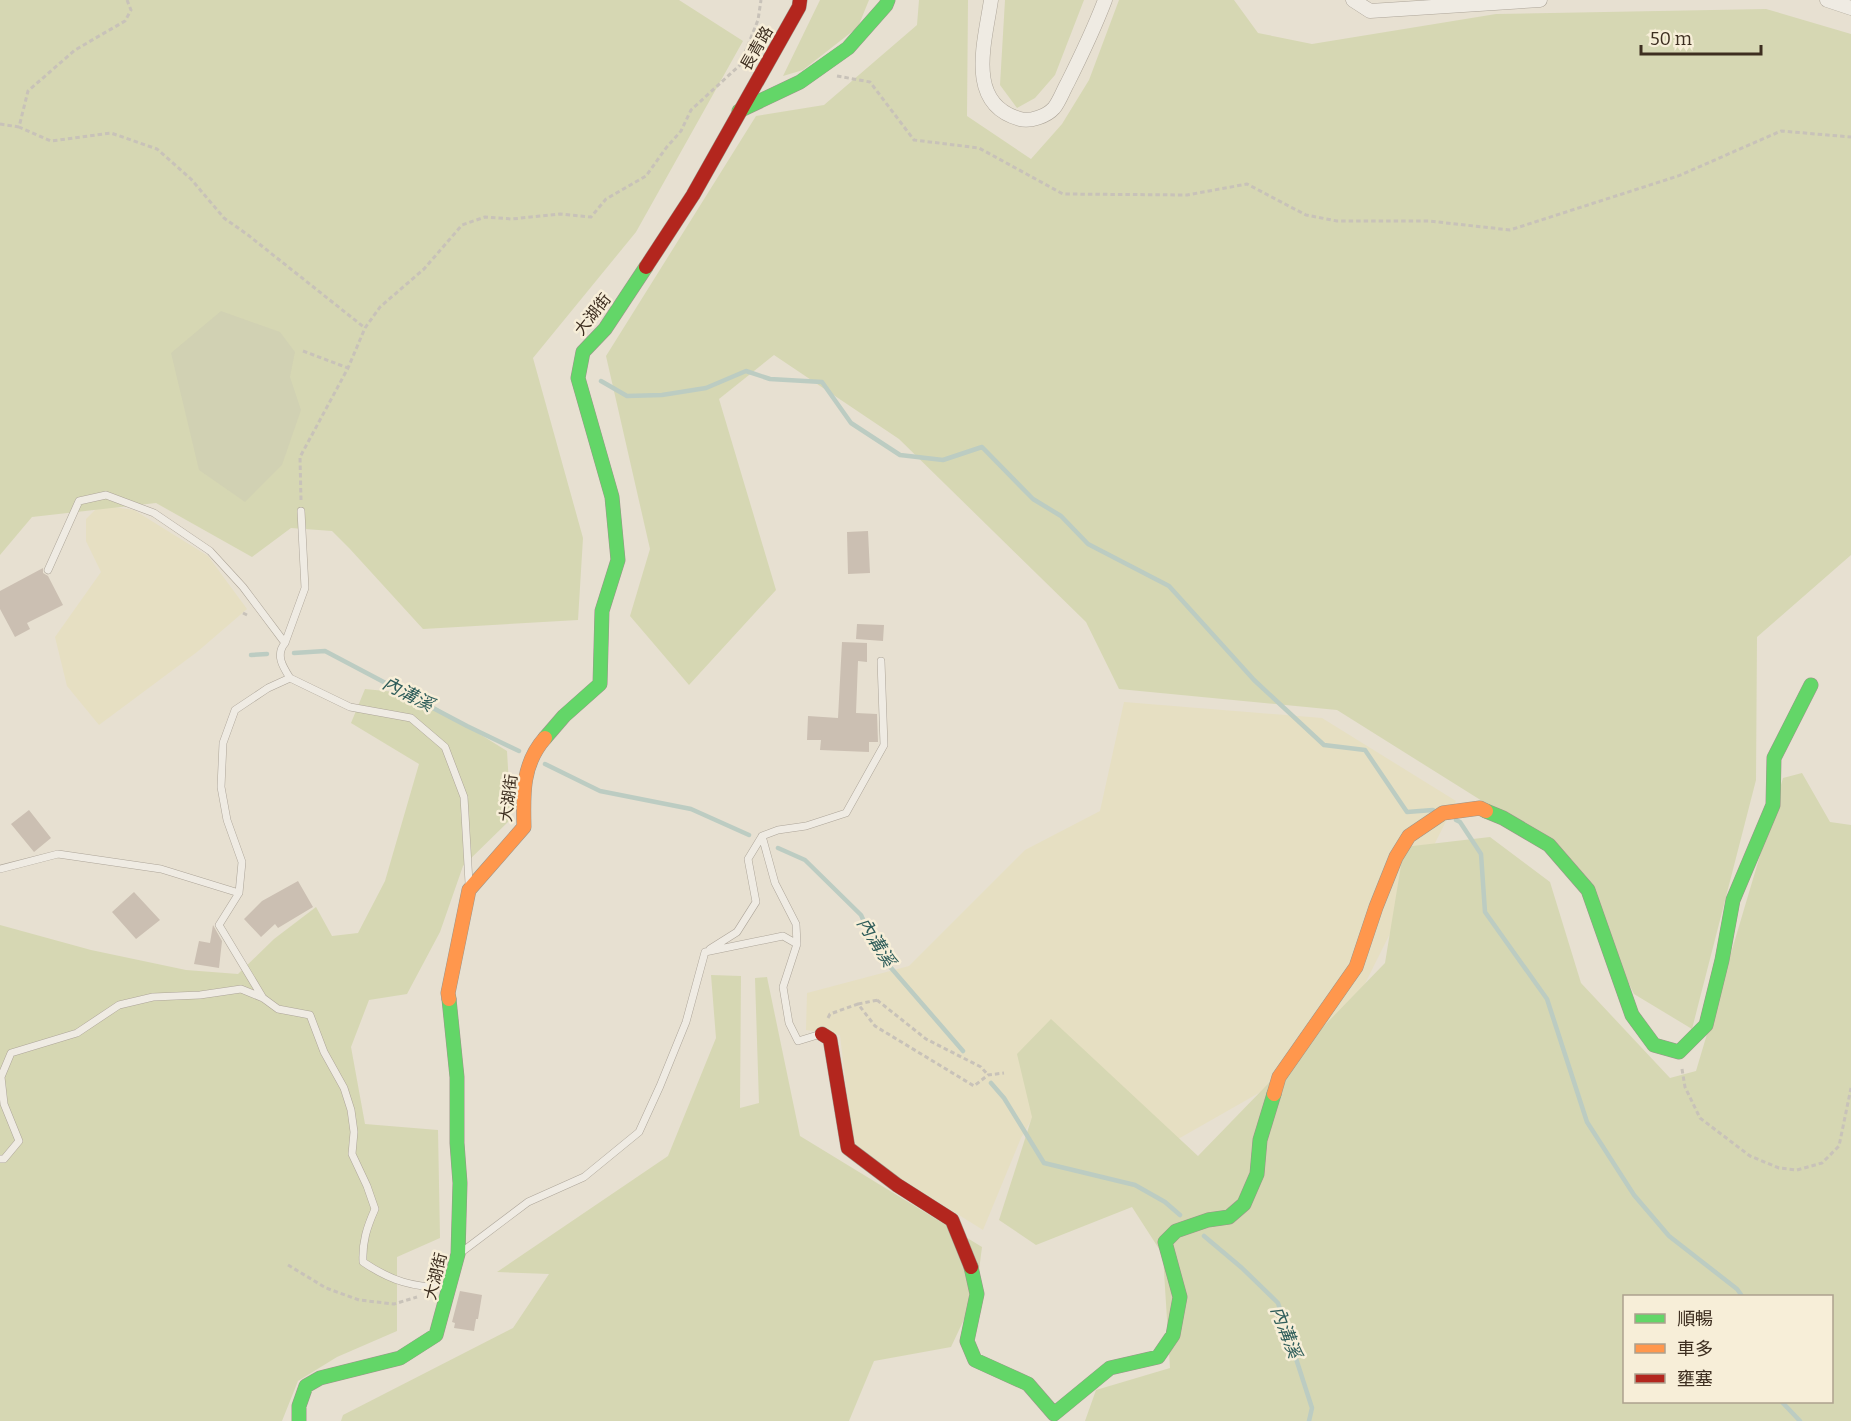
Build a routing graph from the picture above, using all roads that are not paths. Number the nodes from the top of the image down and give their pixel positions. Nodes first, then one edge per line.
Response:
1 (800, 0) edge
2 (888, 0) edge
3 (991, 0) edge
4 (1105, 0) edge
5 (1353, 0) edge
6 (1540, 0) edge
7 (1827, 0) edge
8 (1851, 8) edge
9 (739, 111) junction
10 (301, 511) road end
11 (48, 570) dead end
12 (285, 643) junction
13 (881, 661) dead end
14 (290, 678) junction
15 (1811, 685) dead end
16 (762, 836) junction
17 (0, 868) edge
18 (469, 890) junction
19 (239, 893) junction
20 (797, 944) junction
21 (705, 952) junction
22 (263, 998) junction
23 (822, 1034) joint
24 (0, 1159) edge
25 (458, 1254) junction
26 (450, 1287) junction
27 (299, 1421) edge

1 - 9 street, 長青路
2 - 9 street
3 - 4 street
5 - 6 street
7 - 8 street
9 - 18 street, 大湖街
10 - 12 lane
11 - 12 lane
12 - 14 lane
13 - 16 lane
14 - 18 lane
14 - 19 lane
15 - 23 street
16 - 20 lane
16 - 21 lane
17 - 19 lane
18 - 25 street, 大湖街
19 - 22 lane
20 - 21 lane
20 - 23 lane
21 - 25 lane
22 - 24 lane
22 - 26 lane
25 - 26 street, 大湖街
26 - 27 street, 大湖街

